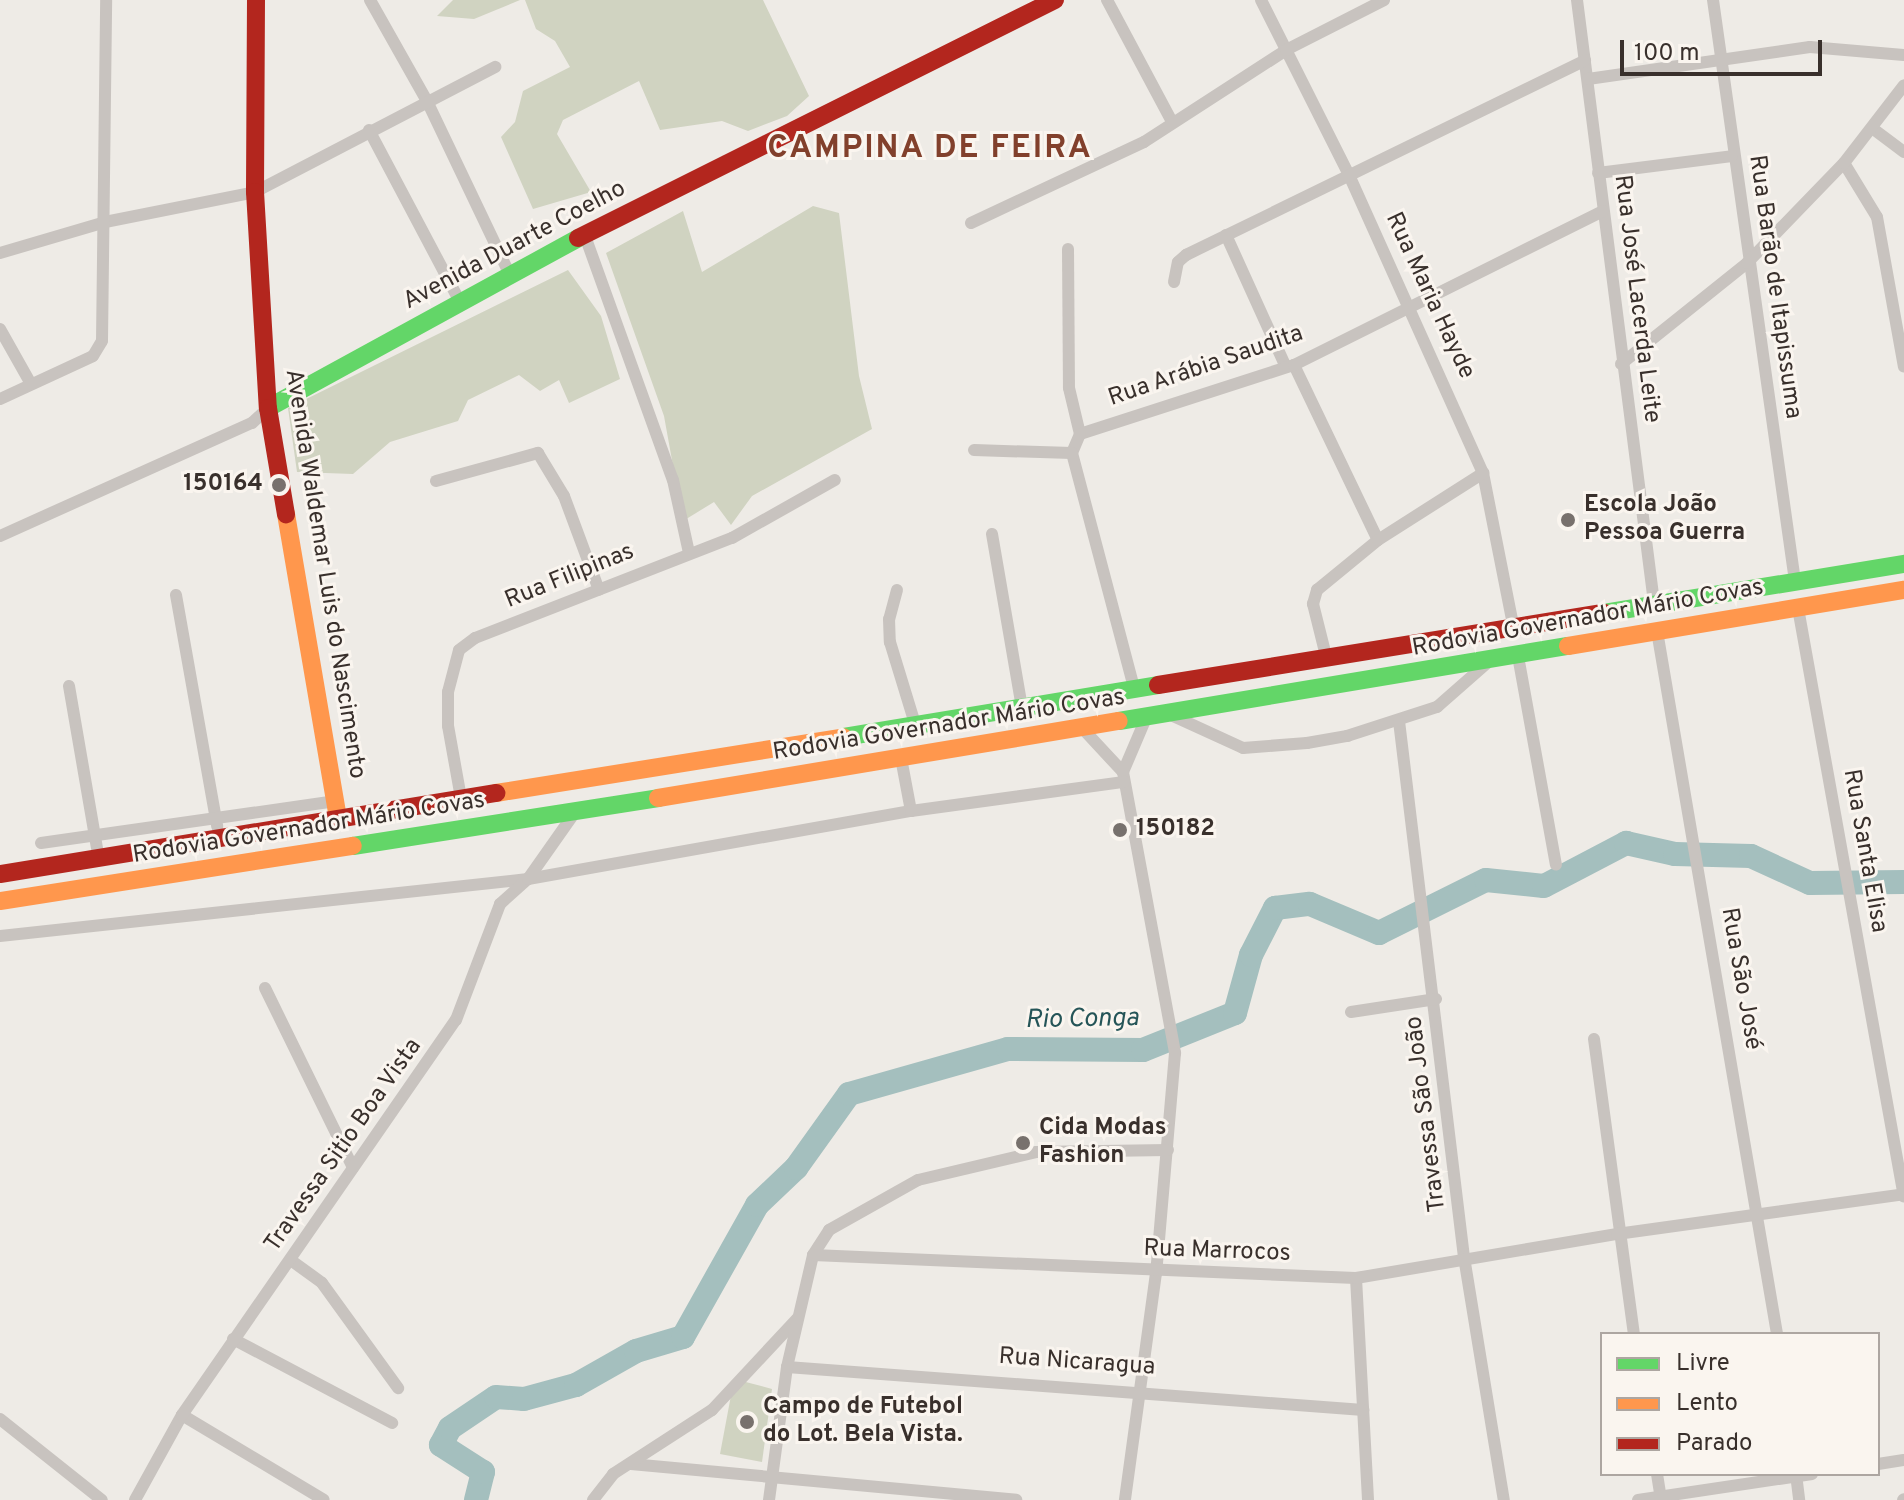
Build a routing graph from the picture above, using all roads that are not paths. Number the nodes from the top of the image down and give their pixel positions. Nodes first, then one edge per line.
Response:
1 (106, 0) edge
2 (256, 0) edge
3 (370, 0) edge
4 (1055, 0) edge
5 (1107, 0) edge
6 (1261, 0) edge
7 (1384, 0) edge
8 (1577, 0) edge
9 (1713, 0) edge
10 (1286, 50) junction
11 (1904, 55) edge
12 (1585, 60) junction
13 (1722, 61) junction
14 (495, 67) dead end
15 (1588, 79) junction
16 (1904, 85) edge
17 (427, 101) junction
18 (1171, 120) junction
19 (1872, 128) junction
20 (369, 130) junction
21 (1904, 152) edge
22 (1732, 156) junction
23 (1844, 163) junction
24 (1598, 173) junction
25 (1349, 175) junction
26 (255, 192) junction
27 (1603, 211) junction
28 (105, 222) junction
29 (971, 223) dead end
30 (1226, 235) junction
31 (585, 236) junction
32 (1068, 249) dead end
33 (0, 253) edge
34 (1747, 263) junction
35 (509, 273) junction
36 (1174, 282) dead end
37 (460, 302) junction
38 (1410, 306) junction
39 (0, 329) edge
40 (1621, 364) junction
41 (1290, 366) junction
42 (1904, 367) edge
43 (31, 384) junction
44 (0, 399) edge
45 (268, 408) junction
46 (1080, 434) junction
47 (974, 450) dead end
48 (1072, 453) junction
49 (1483, 473) junction
50 (835, 480) dead end
51 (436, 481) dead end
52 (992, 534) dead end
53 (0, 536) edge
54 (1378, 540) junction
55 (689, 553) junction
56 (1904, 564) edge
57 (1795, 581) junction
58 (599, 590) junction
59 (897, 590) dead end
60 (1904, 590) edge
61 (176, 595) dead end
62 (1654, 603) junction
63 (1798, 608) junction
64 (1513, 625) junction
65 (1657, 631) junction
66 (1326, 656) junction
67 (1518, 656) junction
68 (1489, 661) junction
69 (69, 686) dead end
70 (1134, 688) junction
71 (1022, 707) junction
72 (1170, 714) junction
73 (1146, 718) junction
74 (1399, 721) junction
75 (915, 724) junction
76 (1083, 729) junction
77 (901, 758) junction
78 (1124, 777) junction
79 (461, 798) junction
80 (337, 810) junction
81 (911, 811) junction
82 (575, 812) junction
83 (216, 820) junction
84 (96, 834) junction
85 (220, 841) junction
86 (41, 843) dead end
87 (99, 859) junction
88 (1556, 865) dead end
89 (0, 874) edge
90 (528, 879) junction
91 (6, 900) edge
92 (0, 918) edge
93 (0, 936) edge
94 (265, 988) dead end
95 (1436, 999) junction
96 (1351, 1012) dead end
97 (1594, 1039) dead end
98 (1168, 1150) junction
99 (353, 1168) junction
100 (1904, 1195) edge
101 (1760, 1215) junction
102 (1617, 1234) junction
103 (813, 1255) junction
104 (1464, 1257) junction
105 (292, 1261) junction
106 (1156, 1273) junction
107 (1356, 1278) junction
108 (798, 1318) junction
109 (1634, 1332) edge
110 (1777, 1332) edge
111 (233, 1339) junction
112 (787, 1367) junction
113 (398, 1388) dead end
114 (1140, 1389) junction
115 (1363, 1410) junction
116 (182, 1415) junction
117 (0, 1419) edge
118 (392, 1423) dead end
119 (1904, 1460) edge
120 (631, 1464) junction
121 (1880, 1464) edge
122 (773, 1475) junction
123 (1657, 1476) edge
124 (1791, 1476) edge
125 (1797, 1476) edge
126 (1660, 1498) edge
127 (102, 1500) edge
128 (135, 1500) edge
129 (324, 1500) edge
130 (593, 1500) edge
131 (769, 1500) edge
132 (1016, 1500) edge
133 (1125, 1500) edge
134 (1368, 1500) edge
135 (1504, 1500) edge
136 (1638, 1500) edge
137 (1799, 1500) edge

1 - 28 street
2 - 26 main road, Avenida Waldemar Luis do Nascimento
3 - 17 street
4 - 31 main road, Avenida Duarte Coelho
5 - 18 street
6 - 10 street, Rua Maria Hayde
7 - 10 street
8 - 12 street, Rua José Lacerda Leite
9 - 13 street, Rua Barão de Itapissuma
10 - 18 street
10 - 25 street, Rua Maria Hayde
11 - 13 street
12 - 15 street, Rua José Lacerda Leite
12 - 25 street
13 - 15 street
13 - 22 street, Rua Barão de Itapissuma
14 - 17 street
15 - 24 street, Rua José Lacerda Leite
16 - 19 street
17 - 20 street
17 - 35 street
18 - 29 street
19 - 21 street
19 - 23 street
20 - 26 street
20 - 37 street
22 - 24 street
22 - 34 street, Rua Barão de Itapissuma
23 - 34 street
23 - 42 street
24 - 27 street, Rua José Lacerda Leite
25 - 30 street
25 - 38 street, Rua Maria Hayde
26 - 28 street
26 - 45 main road, Avenida Waldemar Luis do Nascimento
27 - 38 street, Rua Arábia Saudita
27 - 40 street, Rua José Lacerda Leite
28 - 33 street
28 - 43 street
30 - 36 street
30 - 41 street
31 - 35 main road, Avenida Duarte Coelho
31 - 55 street
32 - 46 street
34 - 40 street
34 - 57 street, Rua Barão de Itapissuma
35 - 37 main road, Avenida Duarte Coelho
37 - 45 main road, Avenida Duarte Coelho
38 - 41 street, Rua Arábia Saudita
38 - 49 street, Rua Maria Hayde
39 - 43 street
40 - 62 street, Rua José Lacerda Leite
41 - 46 street, Rua Arábia Saudita
41 - 54 street
43 - 44 street
45 - 53 street, Avenida Duarte Coelho
45 - 80 main road, Avenida Waldemar Luis do Nascimento
46 - 48 street
47 - 48 street
48 - 70 street
49 - 54 street
49 - 64 street, Rua Maria Hayde
50 - 55 street, Rua Filipinas
51 - 58 street
52 - 71 street
54 - 66 street
55 - 58 street, Rua Filipinas
56 - 57 main road, Rodovia Governador Mário Covas
57 - 62 main road, Rodovia Governador Mário Covas
58 - 79 street, Rua Filipinas
59 - 75 street
60 - 63 main road, Rodovia Governador Mário Covas
61 - 83 street
62 - 64 main road, Rodovia Governador Mário Covas
63 - 65 main road, Rodovia Governador Mário Covas
63 - 100 street, Rua Santa Elisa
64 - 66 main road, Rodovia Governador Mário Covas
65 - 67 main road, Rodovia Governador Mário Covas
65 - 101 street, Rua São José
66 - 70 main road, Rodovia Governador Mário Covas
67 - 68 main road, Rodovia Governador Mário Covas
67 - 88 street
68 - 72 main road, Rodovia Governador Mário Covas
68 - 74 street
69 - 84 street
70 - 71 main road, Rodovia Governador Mário Covas
71 - 75 main road, Rodovia Governador Mário Covas
72 - 73 main road, Rodovia Governador Mário Covas
72 - 74 street
73 - 76 main road, Rodovia Governador Mário Covas
73 - 78 street
74 - 95 street, Travessa São João
75 - 79 main road, Rodovia Governador Mário Covas
76 - 77 main road, Rodovia Governador Mário Covas
76 - 78 street
77 - 81 street
77 - 82 main road, Rodovia Governador Mário Covas
78 - 81 street
78 - 98 street
79 - 80 main road, Rodovia Governador Mário Covas
80 - 83 street
80 - 85 main road, Rodovia Governador Mário Covas
81 - 90 street
82 - 90 street, Travessa Sitio Boa Vista
82 - 91 main road, Rodovia Governador Mário Covas
83 - 84 street
83 - 85 street
84 - 86 street
84 - 87 street
85 - 87 main road, Rodovia Governador Mário Covas
87 - 89 main road, Rodovia Governador Mário Covas
90 - 93 street
90 - 99 street, Travessa Sitio Boa Vista
91 - 92 street
94 - 99 street
95 - 96 street
95 - 104 street, Travessa São João
97 - 102 street
98 - 103 street
98 - 106 street
99 - 105 street, Travessa Sitio Boa Vista
100 - 101 street, Rua Marrocos
101 - 102 street, Rua Marrocos
101 - 110 street, Rua São José
102 - 104 street, Rua Marrocos
102 - 109 street
103 - 106 street, Rua Marrocos
103 - 108 street
104 - 107 street, Rua Marrocos
104 - 135 street, Travessa São João
105 - 111 street, Travessa Sitio Boa Vista
105 - 113 street
106 - 107 street, Rua Marrocos
106 - 114 street
107 - 115 street
108 - 112 street
108 - 120 street
111 - 116 street, Travessa Sitio Boa Vista
111 - 118 street
112 - 114 street, Rua Nicaragua
112 - 122 street
114 - 115 street, Rua Nicaragua
114 - 133 street
115 - 134 street
116 - 128 street, Travessa Sitio Boa Vista
116 - 129 street
117 - 127 street
119 - 121 street
120 - 122 street
120 - 130 street
122 - 131 street
122 - 132 street
123 - 126 street
124 - 126 street
125 - 137 street
126 - 136 street

